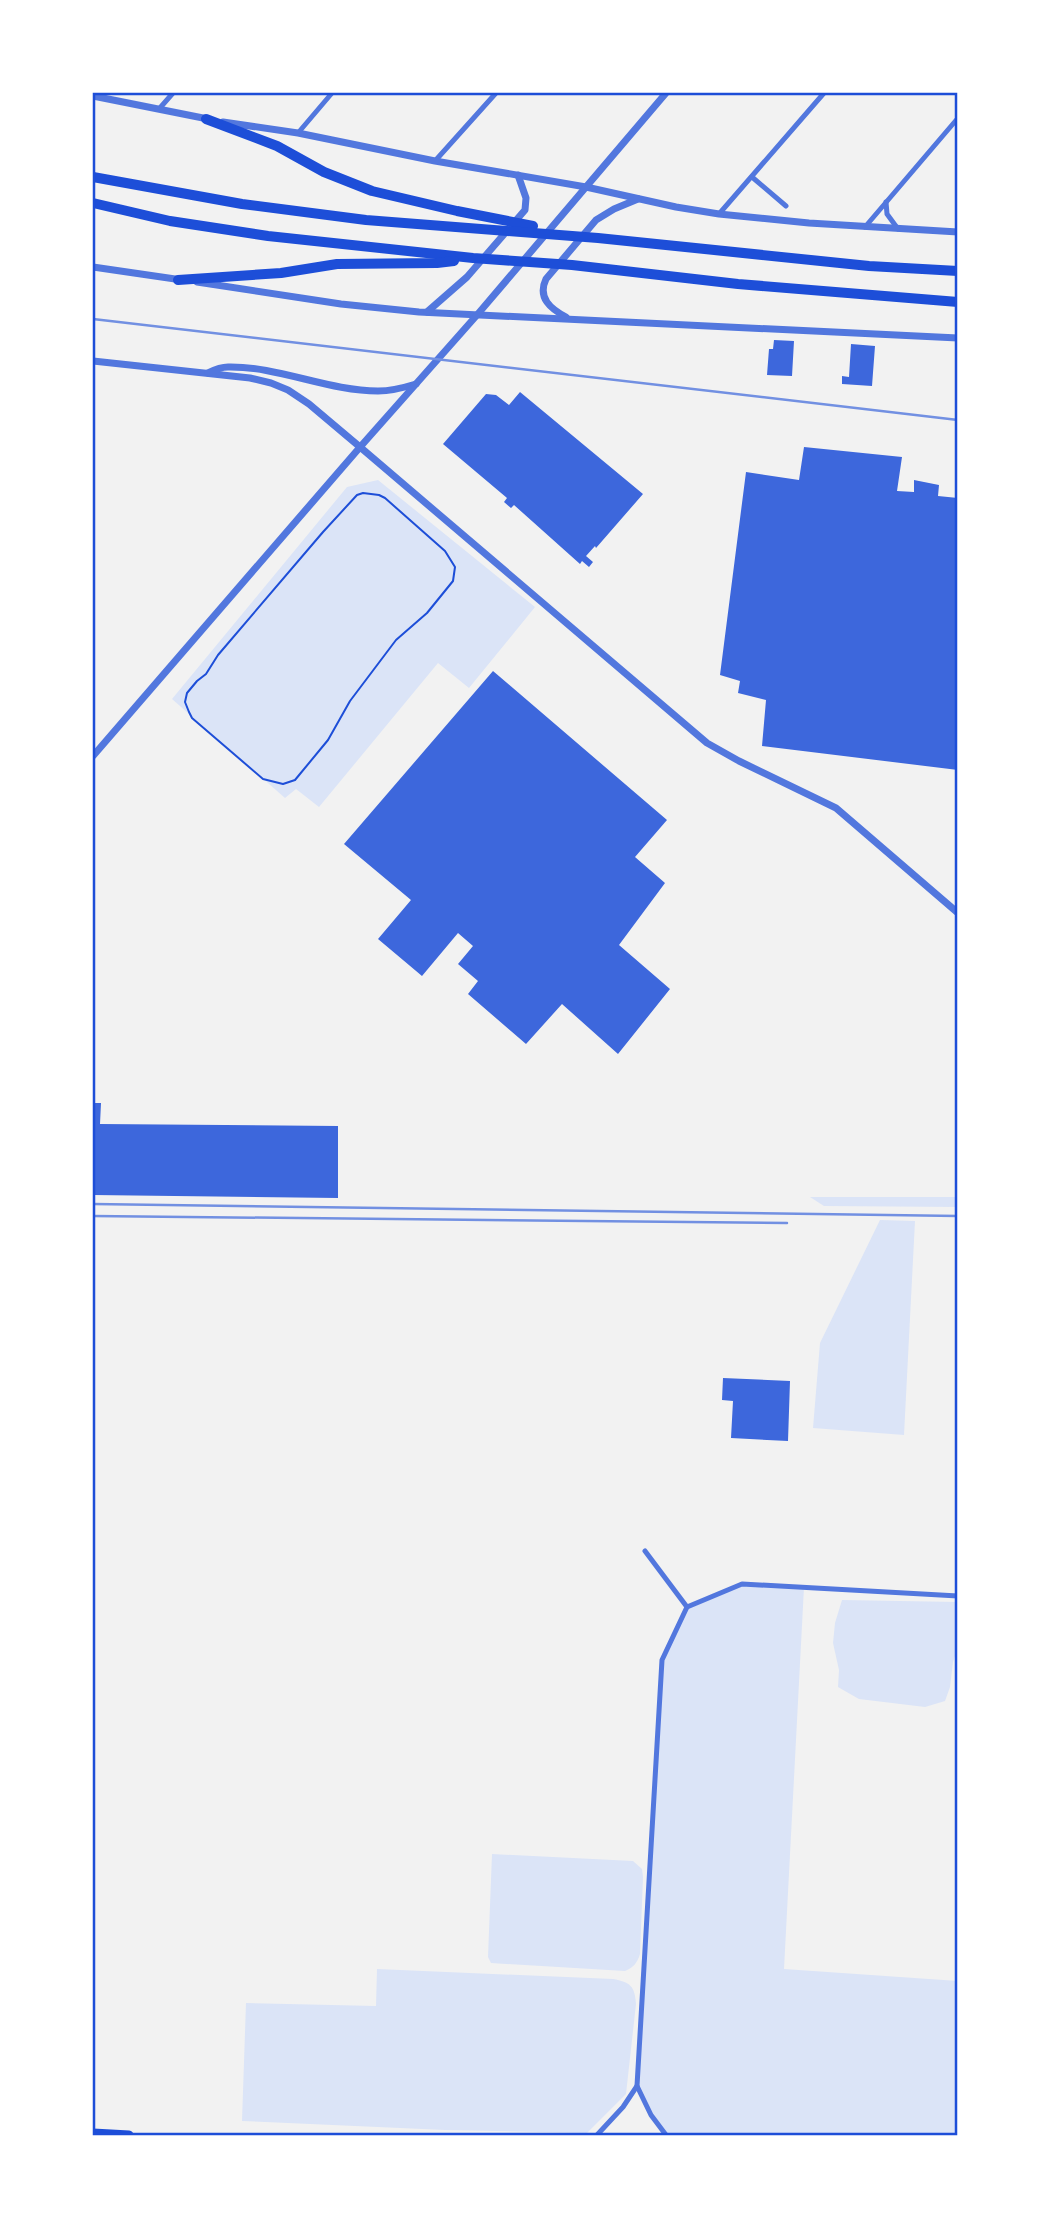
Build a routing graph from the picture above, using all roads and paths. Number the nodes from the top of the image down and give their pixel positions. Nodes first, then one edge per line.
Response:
1 (173, 93) edge
2 (332, 93) edge
3 (496, 93) edge
4 (824, 93) edge
5 (661, 94) edge
6 (93, 96) edge
7 (159, 109) junction
8 (958, 118) edge
9 (206, 119) junction
10 (298, 133) junction
11 (435, 162) junction
12 (518, 175) junction
13 (93, 177) edge
14 (752, 177) junction
15 (586, 187) junction
16 (638, 199) junction
17 (886, 202) junction
18 (93, 203) edge
19 (786, 206) dead end
20 (719, 214) junction
21 (502, 225) junction
22 (864, 227) junction
23 (898, 229) junction
24 (958, 232) edge
25 (473, 258) junction
26 (93, 267) edge
27 (958, 271) edge
28 (178, 279) junction
29 (958, 303) edge
30 (426, 312) junction
31 (477, 315) junction
32 (570, 319) junction
33 (958, 338) edge
34 (93, 361) edge
35 (205, 373) junction
36 (416, 384) junction
37 (360, 447) junction
38 (416, 622) joint
39 (93, 756) edge
40 (958, 913) edge
41 (645, 1551) dead end
42 (958, 1596) edge
43 (687, 1607) junction
44 (637, 2086) junction
45 (93, 2133) edge
46 (129, 2135) edge
47 (597, 2135) edge
48 (666, 2135) edge

1 - 7 street
2 - 10 street
3 - 11 street
4 - 14 street
5 - 15 street
6 - 7 street
7 - 9 street
8 - 17 street
9 - 10 street
9 - 21 highway
10 - 11 street
11 - 12 street
12 - 15 street
12 - 30 street
13 - 21 highway
14 - 19 street
14 - 20 street
15 - 16 street
15 - 31 street
16 - 20 street
16 - 32 street
17 - 22 street
17 - 23 street
18 - 25 highway
20 - 22 street
21 - 27 highway
22 - 23 street
23 - 24 street
25 - 28 highway
25 - 29 highway
26 - 28 street
28 - 30 street
30 - 31 street
31 - 32 street
31 - 36 street
32 - 33 street
34 - 35 street
35 - 36 street
35 - 37 street
36 - 37 street
37 - 39 street
37 - 40 street
38 - 38 path
41 - 43 street
42 - 43 street
43 - 44 street
44 - 47 street
44 - 48 street
45 - 46 main road

